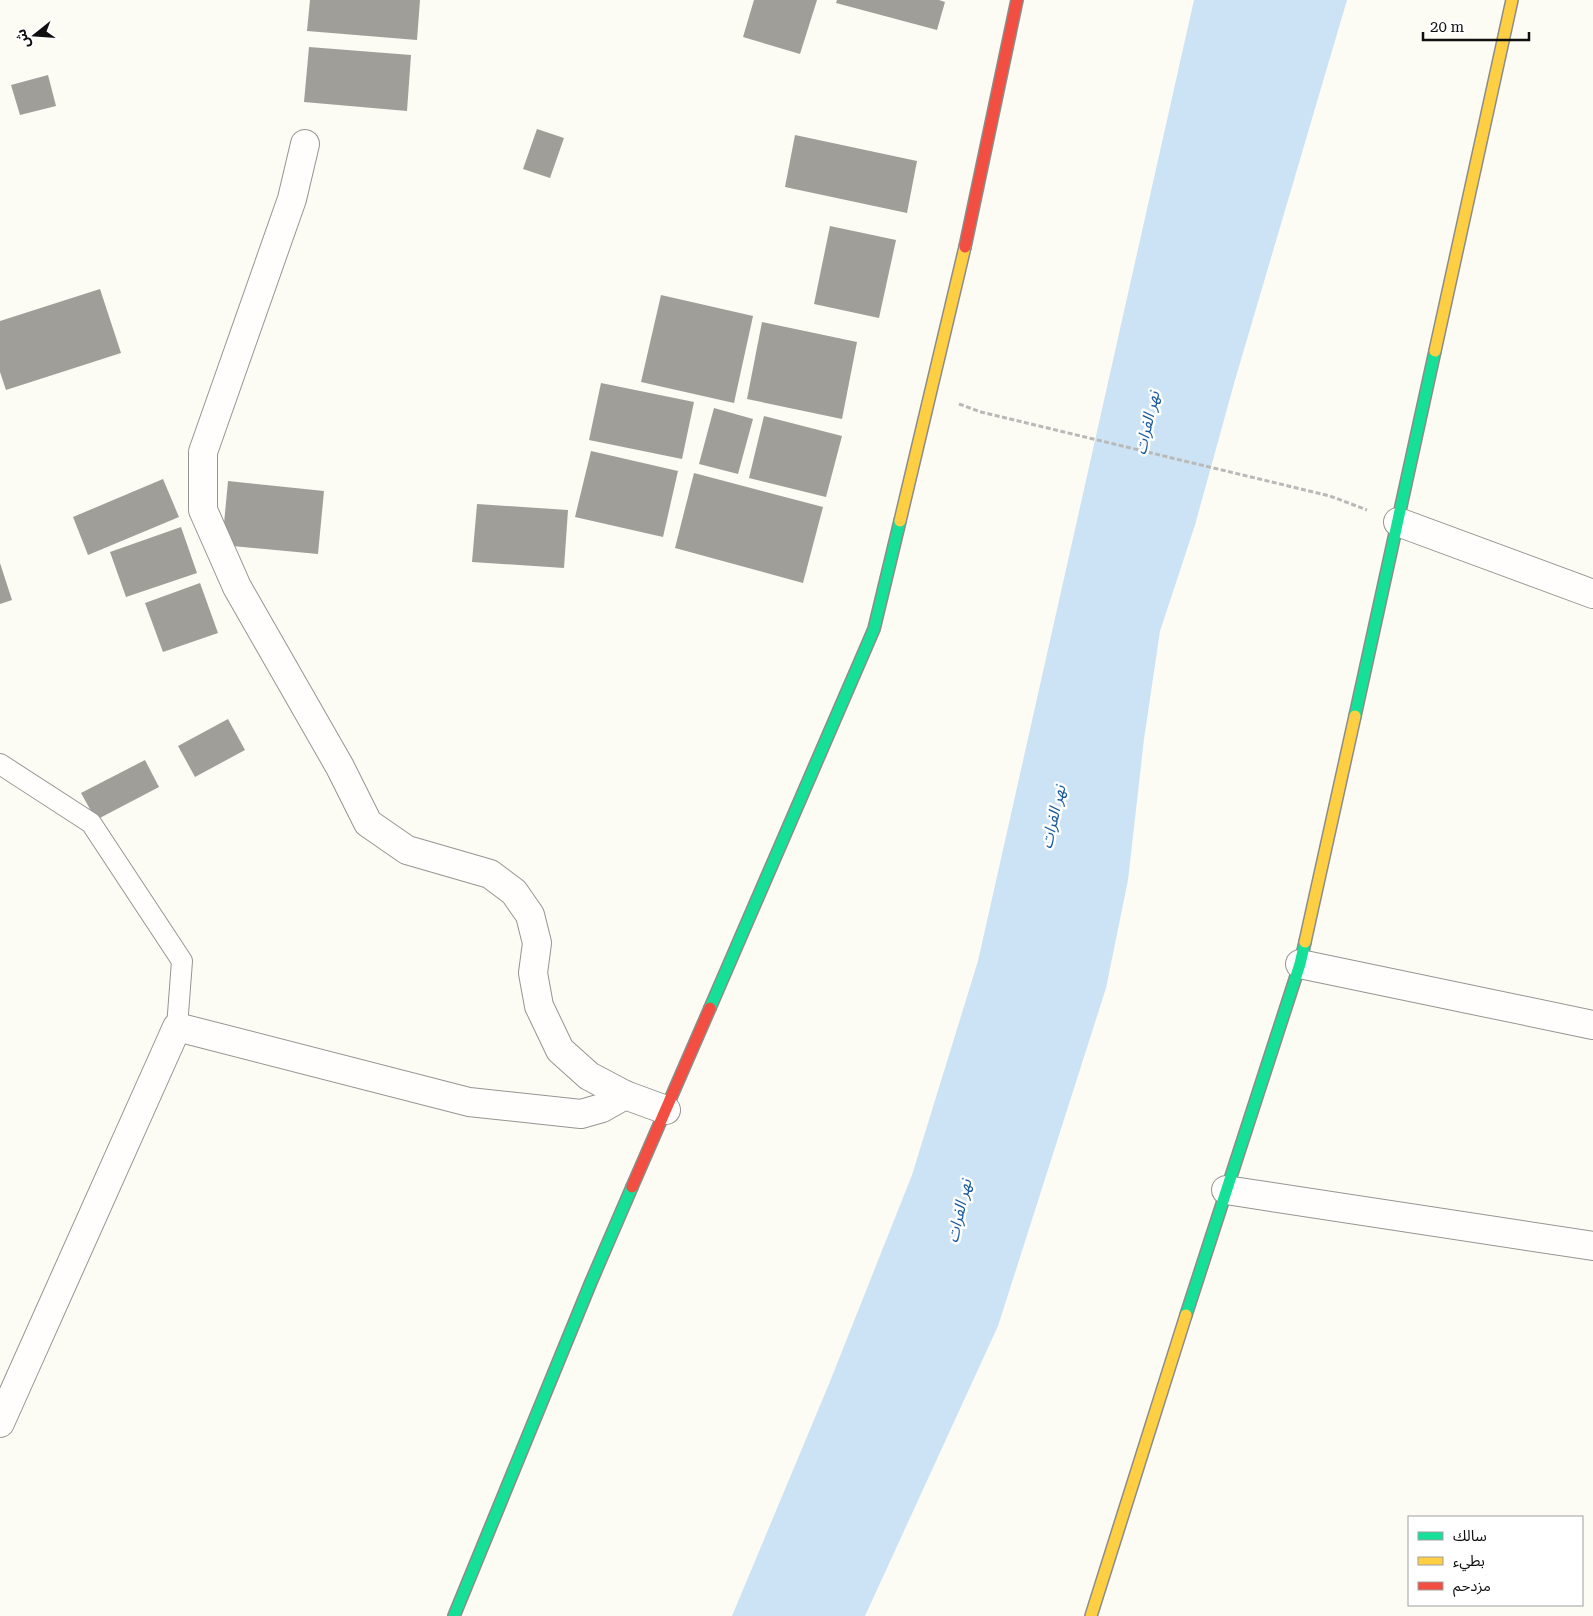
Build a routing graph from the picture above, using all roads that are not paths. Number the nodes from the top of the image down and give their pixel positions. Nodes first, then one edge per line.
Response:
1 (1017, 0) edge
2 (1512, 0) edge
3 (305, 144) dead end
4 (1398, 522) junction
5 (1593, 594) edge
6 (0, 764) edge
7 (1300, 964) junction
8 (1593, 1025) edge
9 (177, 1027) junction
10 (625, 1095) junction
11 (666, 1110) junction
12 (1226, 1190) junction
13 (1593, 1246) edge
14 (0, 1423) edge
15 (454, 1616) edge
16 (1090, 1616) edge

1 - 11 street
2 - 4 street
3 - 10 street
4 - 5 street
4 - 7 street
6 - 9 lane
7 - 8 street
7 - 12 street
9 - 10 street
9 - 14 street
10 - 11 street
11 - 15 street
12 - 13 street
12 - 16 street

